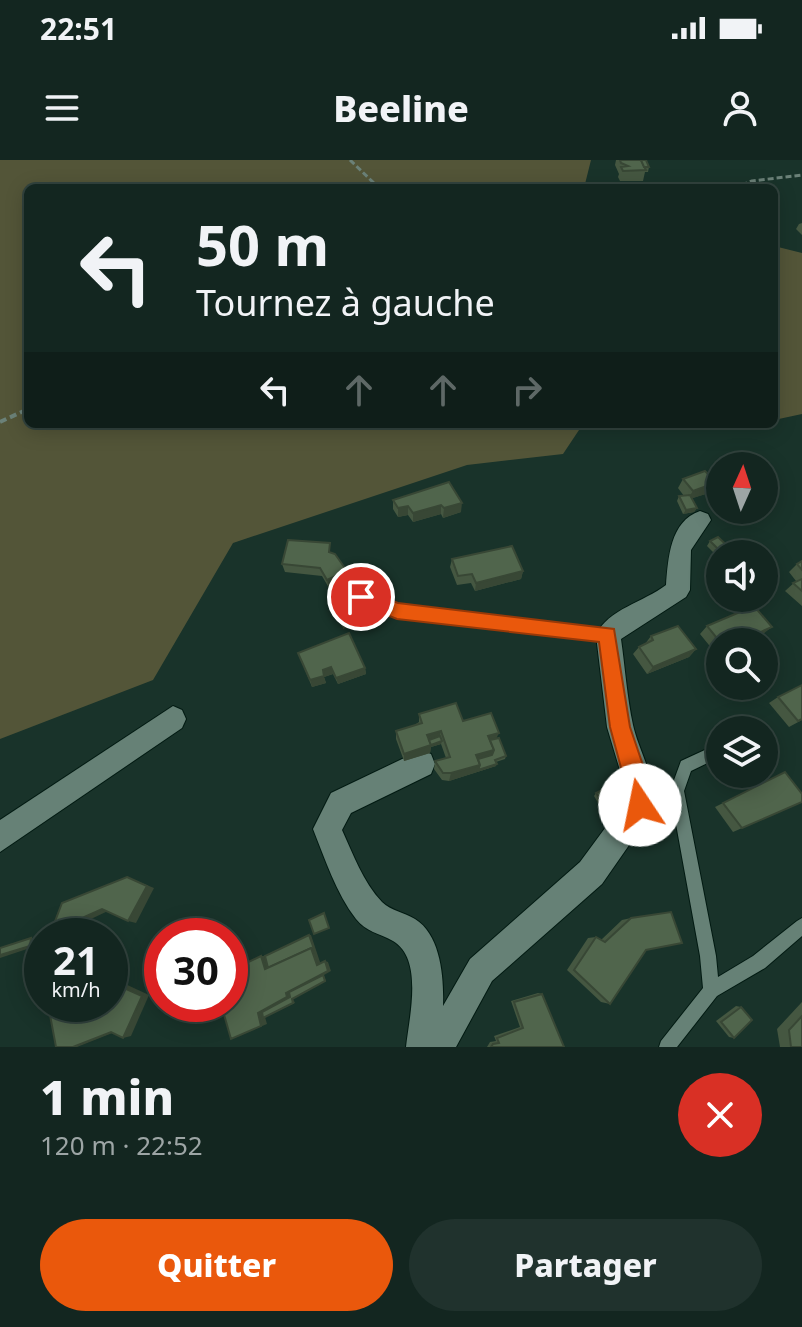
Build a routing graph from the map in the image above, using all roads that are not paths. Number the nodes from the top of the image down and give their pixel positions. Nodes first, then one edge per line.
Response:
1 (700, 520) dead end
2 (361, 597) dead end
3 (608, 635) junction
4 (173, 719) dead end
5 (706, 757) edge
6 (421, 764) edge
7 (0, 837) edge
8 (802, 926) edge
9 (711, 990) junction
10 (423, 1047) edge
11 (438, 1047) edge
12 (667, 1047) edge

1 - 3 street
2 - 3 lane
3 - 11 street
4 - 7 street
5 - 9 lane
6 - 10 street
8 - 9 lane
9 - 12 lane

